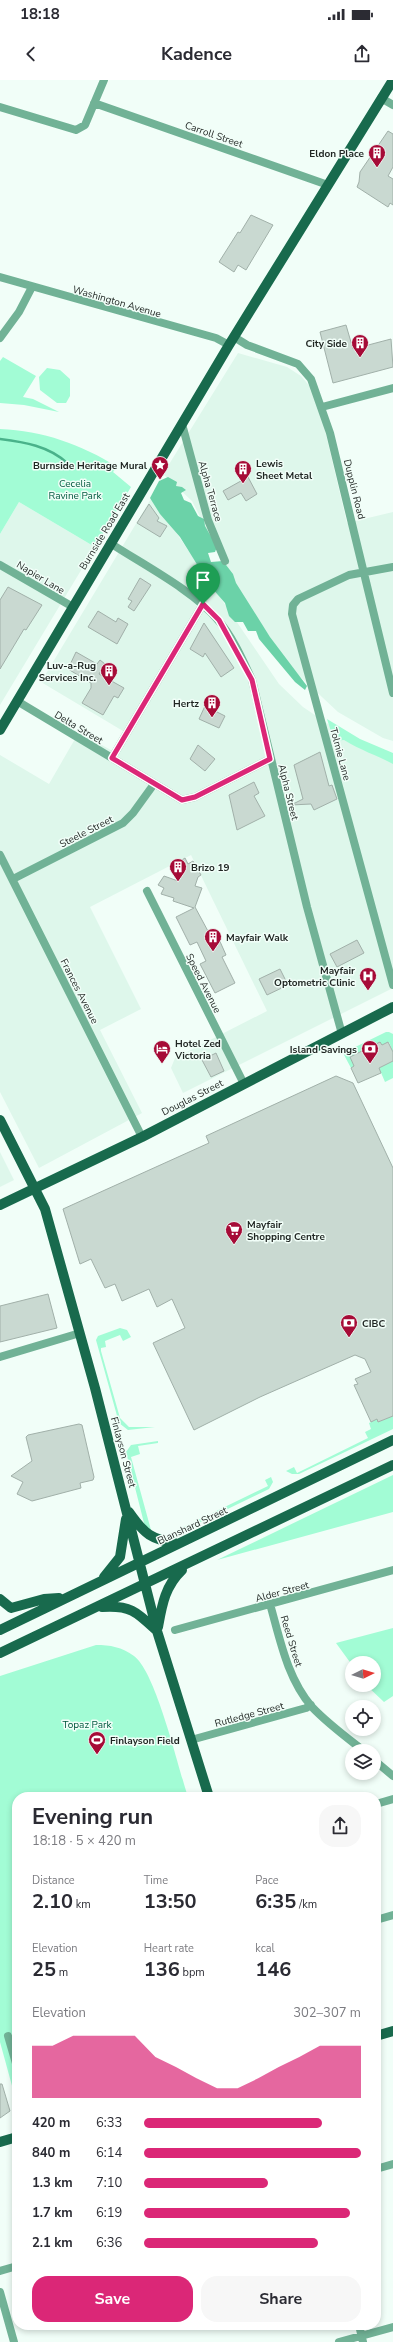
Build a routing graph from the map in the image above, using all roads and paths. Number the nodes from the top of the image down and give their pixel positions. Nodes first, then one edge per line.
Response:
1 (104, 80) edge
2 (393, 80) edge
3 (381, 98) junction
4 (94, 103) junction
5 (393, 105) edge
6 (0, 107) edge
7 (328, 185) junction
8 (0, 277) edge
9 (32, 287) junction
10 (0, 338) edge
11 (231, 341) junction
12 (393, 388) edge
13 (322, 408) junction
14 (182, 424) junction
15 (110, 543) junction
16 (225, 561) dead end
17 (0, 565) edge
18 (393, 567) edge
19 (364, 573) junction
20 (203, 604) junction
21 (72, 608) junction
22 (393, 693) edge
23 (17, 701) junction
24 (0, 730) edge
25 (112, 758) junction
26 (270, 759) junction
27 (154, 784) junction
28 (0, 855) edge
29 (13, 879) junction
30 (147, 891) dead end
31 (393, 984) edge
32 (393, 1008) edge
33 (342, 1034) junction
34 (244, 1084) junction
35 (0, 1120) edge
36 (142, 1137) junction
37 (36, 1188) junction
38 (0, 1205) edge
39 (80, 1333) junction
40 (0, 1357) edge
41 (393, 1440) edge
42 (393, 1465) edge
43 (126, 1509) junction
44 (178, 1544) junction
45 (139, 1563) junction
46 (188, 1564) junction
47 (393, 1570) edge
48 (97, 1583) junction
49 (144, 1584) junction
50 (65, 1598) junction
51 (0, 1599) edge
52 (270, 1604) junction
53 (97, 1607) junction
54 (0, 1630) edge
55 (175, 1630) dead end
56 (157, 1631) junction
57 (0, 1654) edge
58 (311, 1705) junction
59 (191, 1740) junction
60 (356, 1744) edge
61 (381, 1766) edge
62 (393, 1776) edge
63 (207, 1792) edge
64 (393, 1799) edge
65 (381, 1803) edge
66 (393, 1915) edge
67 (381, 1919) edge
68 (393, 2031) edge
69 (381, 2035) edge
70 (8, 2036) dead end
71 (12, 2050) edge
72 (12, 2138) edge
73 (0, 2142) edge
74 (393, 2164) edge
75 (381, 2168) edge
76 (12, 2267) edge
77 (0, 2271) edge
78 (0, 2292) edge
79 (393, 2327) edge
80 (362, 2339) edge
81 (14, 2342) edge
82 (339, 2342) edge

1 - 4 street
2 - 3 main road, Burnside Road East
3 - 5 street
3 - 7 main road, Burnside Road East
4 - 6 street
4 - 7 street, Carroll Street
7 - 11 main road, Burnside Road East
8 - 9 street, Washington Avenue
9 - 10 street
9 - 11 street, Washington Avenue
11 - 13 street, Dupplin Road
11 - 14 main road, Burnside Road East
12 - 13 street
13 - 19 street, Dupplin Road
14 - 15 main road, Burnside Road East
14 - 16 street, Alpha Terrace
15 - 20 street, Alpha Street
15 - 21 main road, Burnside Road East
17 - 21 street, Napier Lane
18 - 19 street, Tolmie Lane
19 - 22 street, Dupplin Road
19 - 31 street, Tolmie Lane
20 - 25 street
20 - 26 street, Alpha Street
21 - 23 main road, Burnside Road East
23 - 24 main road, Burnside Road East
23 - 25 street, Delta Street
25 - 27 street, Delta Street
26 - 27 street, Delta Street
26 - 33 street, Alpha Street
27 - 29 street, Steele Street
28 - 29 street, Frances Avenue
29 - 36 street, Frances Avenue
30 - 34 street, Speed Avenue
32 - 33 main road, Douglas Street
33 - 34 main road, Douglas Street
34 - 36 main road, Douglas Street
35 - 37 main road, Finlayson Street
36 - 37 main road, Douglas Street
37 - 38 main road, Douglas Street
37 - 39 main road, Finlayson Street
39 - 40 street
39 - 43 main road, Finlayson Street
41 - 44 main road, Blanshard Street
42 - 46 main road
43 - 44 main road
43 - 45 main road, Finlayson Street
43 - 48 main road
44 - 45 main road, Blanshard Street
45 - 48 main road, Blanshard Street
45 - 49 main road, Finlayson Street
46 - 49 main road
46 - 56 main road
47 - 52 street, Alder Street
48 - 50 main road, Blanshard Street
49 - 53 main road
49 - 56 main road, Finlayson Street
50 - 51 main road
50 - 54 main road, Blanshard Street
52 - 55 street, Alder Street
52 - 58 street, Reed Street
53 - 56 main road
53 - 57 main road
56 - 59 main road, Finlayson Street
58 - 59 street, Rutledge Street
58 - 60 street, Reed Street
59 - 63 main road, Finlayson Street
61 - 62 street
64 - 65 street
66 - 67 street
68 - 69 main road
70 - 71 street
72 - 73 main road
74 - 75 street
76 - 77 street
78 - 81 street
79 - 80 street
80 - 82 street

